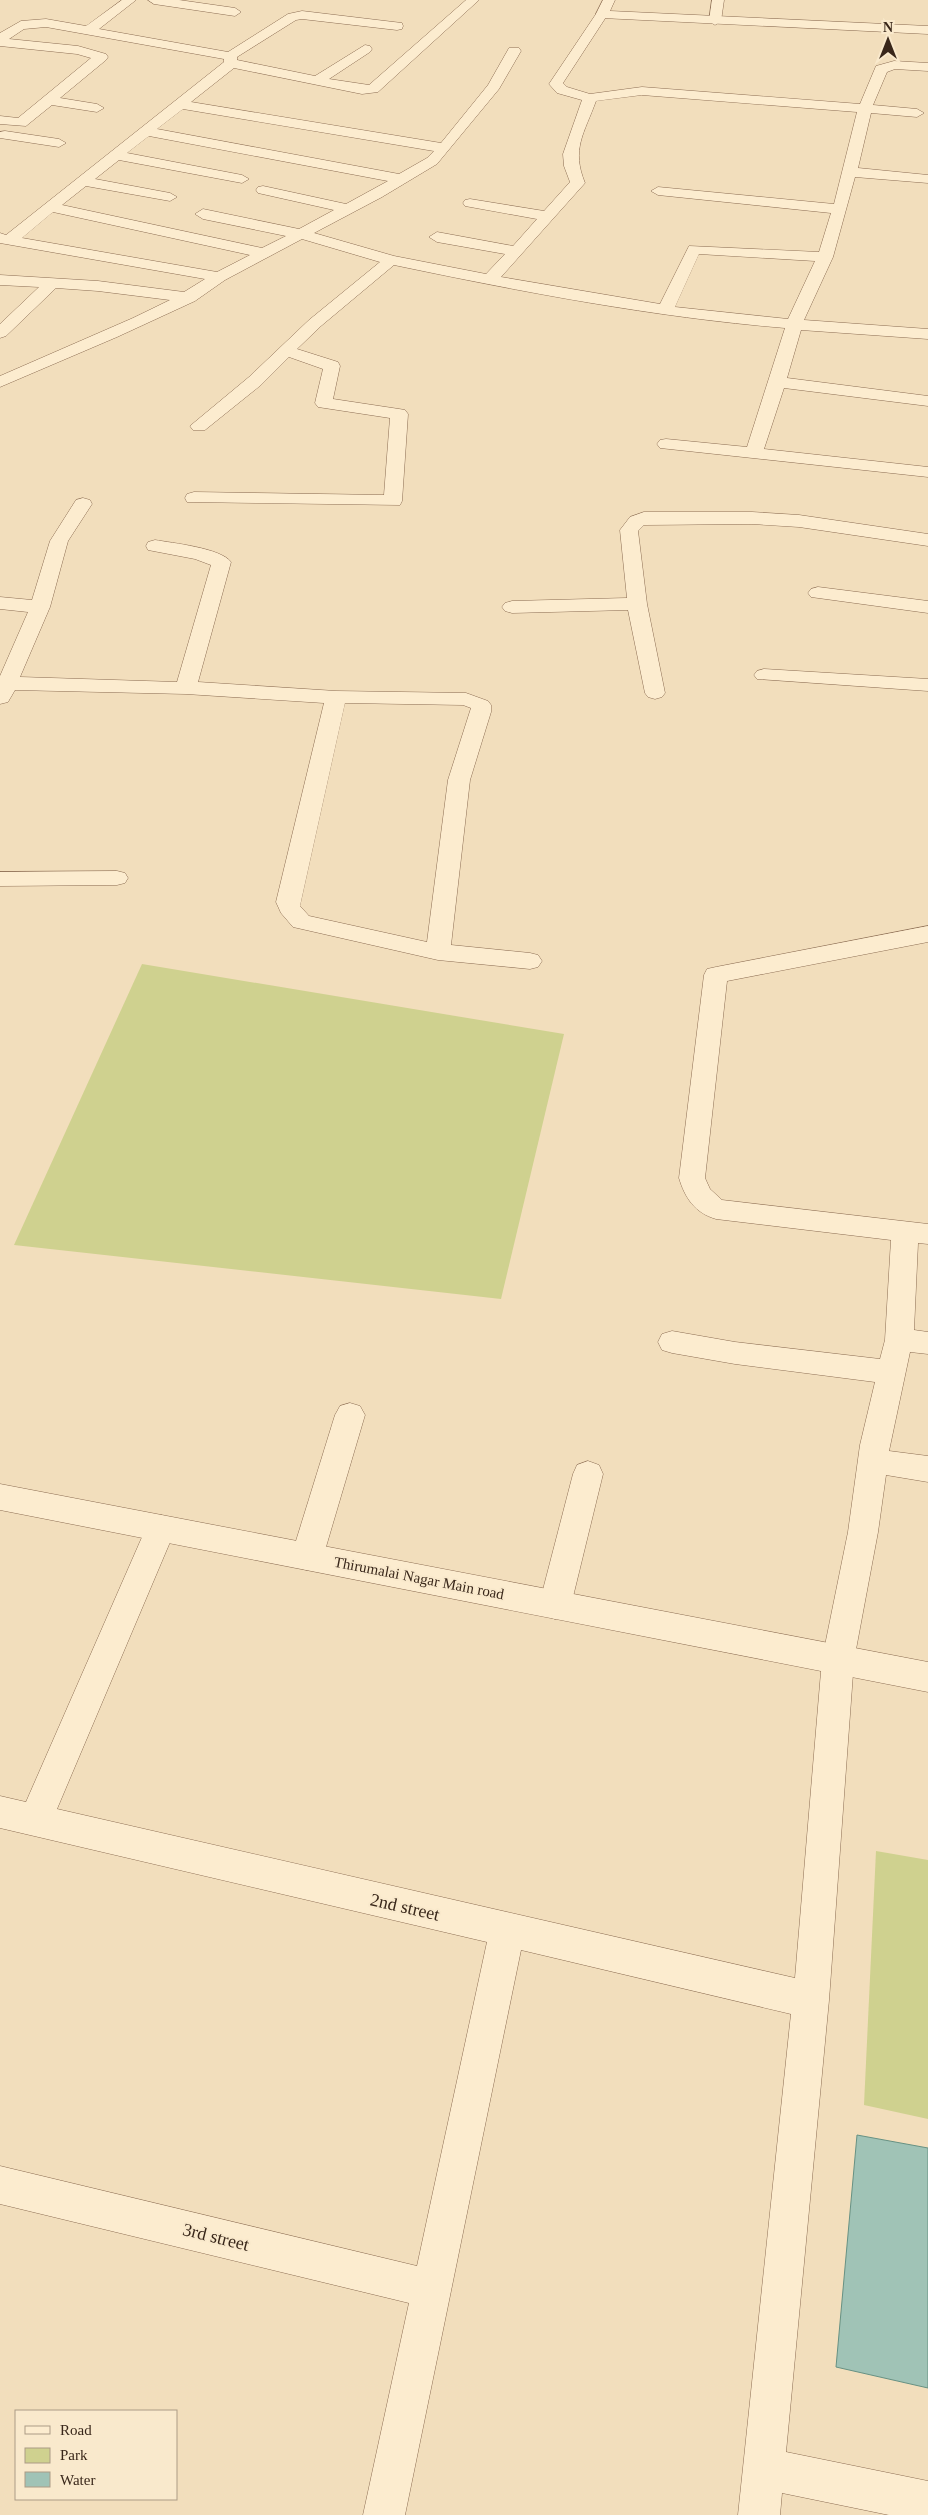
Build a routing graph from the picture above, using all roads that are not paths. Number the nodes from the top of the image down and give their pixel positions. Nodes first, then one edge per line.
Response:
1 (130, 0) edge
2 (154, 0) edge
3 (473, 0) edge
4 (609, 0) edge
5 (718, 0) edge
6 (236, 12) dead end
7 (602, 14) junction
8 (715, 20) junction
9 (397, 26) dead end
10 (89, 30) junction
11 (928, 30) edge
12 (0, 41) edge
13 (365, 49) dead end
14 (514, 51) dead end
15 (230, 60) junction
16 (928, 67) edge
17 (317, 81) junction
18 (590, 98) junction
19 (50, 100) junction
20 (180, 104) junction
21 (97, 108) dead end
22 (865, 109) junction
23 (917, 113) dead end
24 (0, 120) edge
25 (21, 123) junction
26 (146, 131) junction
27 (3, 137) edge
28 (59, 144) dead end
29 (445, 148) junction
30 (116, 155) junction
31 (849, 172) junction
32 (242, 179) dead end
33 (401, 179) junction
34 (928, 179) edge
35 (84, 181) junction
36 (263, 190) dead end
37 (658, 191) dead end
38 (170, 197) dead end
39 (470, 202) dead end
40 (50, 207) junction
41 (348, 209) junction
42 (840, 209) junction
43 (203, 214) dead end
44 (548, 216) junction
45 (301, 234) junction
46 (438, 237) dead end
47 (5, 239) edge
48 (516, 250) junction
49 (264, 253) junction
50 (825, 257) junction
51 (391, 260) junction
52 (219, 277) junction
53 (0, 280) edge
54 (489, 281) junction
55 (52, 283) junction
56 (189, 298) junction
57 (665, 310) junction
58 (794, 324) junction
59 (0, 333) edge
60 (928, 334) edge
61 (286, 351) junction
62 (0, 382) edge
63 (778, 382) junction
64 (928, 401) edge
65 (199, 426) dead end
66 (666, 444) dead end
67 (754, 453) junction
68 (928, 472) edge
69 (194, 498) dead end
70 (83, 504) dead end
71 (928, 540) edge
72 (155, 546) dead end
73 (818, 593) dead end
74 (0, 603) edge
75 (637, 604) junction
76 (40, 607) junction
77 (928, 607) edge
78 (512, 608) dead end
79 (764, 675) dead end
80 (928, 685) edge
81 (2, 688) edge
82 (186, 688) junction
83 (655, 692) dead end
84 (336, 697) junction
85 (117, 878) dead end
86 (0, 879) edge
87 (928, 934) edge
88 (438, 952) junction
89 (530, 961) dead end
90 (916, 1232) edge
91 (899, 1340) junction
92 (672, 1342) dead end
93 (928, 1343) edge
94 (892, 1372) junction
95 (350, 1415) dead end
96 (928, 1469) edge
97 (872, 1472) junction
98 (588, 1474) dead end
99 (0, 1496) edge
100 (161, 1528) junction
101 (307, 1556) junction
102 (556, 1605) junction
103 (838, 1660) junction
104 (928, 1677) edge
105 (0, 1812) edge
106 (35, 1820) junction
107 (507, 1931) junction
108 (811, 2000) junction
109 (0, 2184) edge
110 (431, 2290) junction
111 (764, 2468) junction
112 (928, 2502) edge
113 (384, 2515) edge
114 (759, 2515) edge

1 - 10 street
2 - 6 street
3 - 17 street
4 - 7 street
5 - 8 street
7 - 8 street
7 - 18 street
8 - 11 street
9 - 15 street
10 - 12 street
10 - 15 street
12 - 19 street
13 - 17 street
14 - 29 street
15 - 17 street
15 - 20 street
16 - 22 street
18 - 22 street
18 - 44 street
19 - 21 street
19 - 25 street
20 - 26 street
20 - 29 street
22 - 23 street
22 - 31 street
24 - 25 street
25 - 27 street
26 - 30 street
26 - 33 street
27 - 28 street
29 - 33 street
30 - 32 street
30 - 35 street
31 - 34 street
31 - 42 street
33 - 41 street
35 - 38 street
35 - 40 street
36 - 41 street
37 - 42 street
39 - 44 street
40 - 47 street
40 - 49 street
41 - 45 street
42 - 50 street
43 - 45 street
44 - 48 street
45 - 49 street
45 - 51 street
46 - 48 street
47 - 52 street
48 - 54 street
49 - 52 street
50 - 57 street
50 - 58 street
51 - 54 street
51 - 61 street
52 - 56 street
53 - 55 street
54 - 57 street
55 - 56 street
55 - 59 street
56 - 62 street
57 - 58 street
58 - 60 street
58 - 63 street
61 - 65 street
61 - 69 street
63 - 64 street
63 - 67 street
66 - 67 street
67 - 68 street
70 - 76 street
71 - 75 street
72 - 82 street
73 - 77 street
74 - 76 street
75 - 78 street
75 - 83 street
76 - 81 street
79 - 80 street
81 - 82 street
82 - 84 street
84 - 88 street
84 - 88 street
85 - 86 street
87 - 90 street
88 - 89 street
90 - 91 street
91 - 93 street
91 - 94 street
92 - 94 street
94 - 97 street
95 - 101 street
96 - 97 street
97 - 103 street
98 - 102 street
99 - 100 street, Thirumalai Nagar Main road
100 - 101 street, Thirumalai Nagar Main road
100 - 106 street
101 - 102 street, Thirumalai Nagar Main road
102 - 103 street, Thirumalai Nagar Main road
103 - 104 street, Thirumalai Nagar Main road
103 - 108 street
105 - 106 street, 2nd street
106 - 107 street, 2nd street
107 - 108 street, 2nd street
107 - 110 street
108 - 111 street
109 - 110 street, 3rd street
110 - 113 street
111 - 112 street
111 - 114 street

